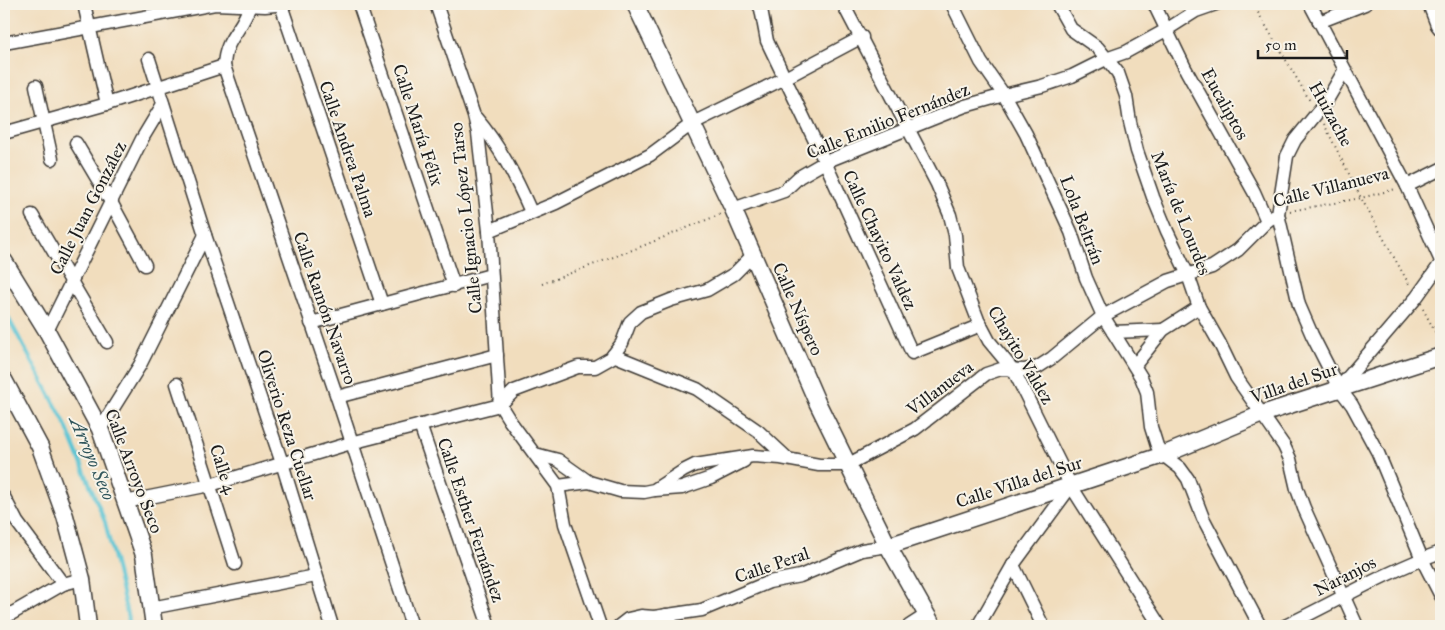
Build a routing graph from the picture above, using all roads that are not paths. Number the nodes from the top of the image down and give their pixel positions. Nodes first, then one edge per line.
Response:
1 (84, 4) edge
2 (250, 4) edge
3 (284, 4) edge
4 (359, 4) edge
5 (436, 4) edge
6 (635, 4) edge
7 (758, 4) edge
8 (844, 4) edge
9 (952, 4) edge
10 (1057, 4) edge
11 (1154, 4) edge
12 (1216, 4) edge
13 (1310, 4) edge
14 (1365, 4) edge
15 (1429, 4) edge
16 (1319, 22) junction
17 (89, 27) junction
18 (1166, 30) junction
19 (1441, 30) edge
20 (862, 37) junction
21 (4, 43) edge
22 (149, 59) dead end
23 (1106, 59) junction
24 (224, 66) junction
25 (1344, 71) junction
26 (785, 78) junction
27 (36, 86) dead end
28 (158, 89) junction
29 (1004, 94) junction
30 (107, 104) junction
31 (163, 104) junction
32 (474, 116) junction
33 (45, 122) junction
34 (693, 123) junction
35 (908, 128) junction
36 (4, 133) edge
37 (76, 143) dead end
38 (52, 159) dead end
39 (825, 162) junction
40 (1441, 169) edge
41 (1407, 186) junction
42 (111, 202) junction
43 (732, 209) junction
44 (531, 212) junction
45 (1278, 214) junction
46 (32, 215) dead end
47 (1267, 221) junction
48 (489, 231) junction
49 (205, 235) junction
50 (753, 255) junction
51 (4, 261) edge
52 (1441, 262) edge
53 (145, 265) dead end
54 (491, 275) junction
55 (1188, 275) junction
56 (70, 282) junction
57 (454, 286) junction
58 (382, 304) junction
59 (1199, 307) junction
60 (1103, 316) junction
61 (311, 323) junction
62 (981, 325) junction
63 (47, 330) junction
64 (1163, 330) junction
65 (1113, 332) junction
66 (107, 342) dead end
67 (497, 355) junction
68 (613, 355) junction
69 (1441, 356) edge
70 (1135, 366) junction
71 (1014, 371) junction
72 (4, 383) edge
73 (177, 384) dead end
74 (1338, 388) junction
75 (337, 397) junction
76 (500, 405) junction
77 (1262, 414) junction
78 (420, 425) junction
79 (100, 429) junction
80 (351, 443) junction
81 (535, 454) junction
82 (1163, 455) junction
83 (753, 456) junction
84 (788, 459) junction
85 (282, 463) junction
86 (848, 465) junction
87 (590, 482) junction
88 (210, 485) junction
89 (558, 486) junction
90 (1071, 486) junction
91 (654, 490) junction
92 (4, 498) edge
93 (125, 502) junction
94 (888, 546) junction
95 (1441, 552) edge
96 (1422, 559) junction
97 (235, 564) dead end
98 (1013, 565) junction
99 (316, 576) junction
100 (82, 579) junction
101 (63, 584) junction
102 (1441, 596) edge
103 (1344, 597) junction
104 (151, 608) junction
105 (4, 618) edge
106 (670, 621) edge
107 (930, 621) edge
108 (88, 626) edge
109 (154, 626) edge
110 (332, 626) edge
111 (412, 626) edge
112 (489, 626) edge
113 (600, 626) edge
114 (619, 626) edge
115 (909, 626) edge
116 (978, 626) edge
117 (1043, 626) edge
118 (1160, 626) edge
119 (1260, 626) edge
120 (1285, 626) edge
121 (1358, 626) edge

1 - 17 street
2 - 3 street
2 - 17 street
2 - 24 street, Calle Ramón Navarro
3 - 58 street, Calle Andrea Palma
4 - 57 street, Calle María Félix
5 - 32 street, Calle Ignacio López Tarso
6 - 34 street, Calle Níspero
7 - 26 street, Calle Chayito Valdez
8 - 20 street
9 - 29 street, Lola Beltrán
10 - 23 street, María de Lourdes
11 - 18 street, Eucaliptos
12 - 18 street, Calle Emilio Fernández
13 - 16 street
14 - 16 street
15 - 19 street
16 - 25 street
17 - 21 street
17 - 30 street
18 - 23 street, Calle Emilio Fernández
18 - 47 street, Eucaliptos
20 - 26 street
20 - 35 street
22 - 28 street, Oliverio Reza Cuellar
23 - 29 street, Calle Emilio Fernández
23 - 55 street, María de Lourdes
24 - 28 street
24 - 61 street, Calle Ramón Navarro
25 - 41 street
25 - 45 street
26 - 34 street
26 - 39 street, Calle Chayito Valdez
27 - 33 street
28 - 30 street
28 - 31 street, Oliverio Reza Cuellar
29 - 35 street, Calle Emilio Fernández
29 - 60 street, Lola Beltrán
30 - 33 street
31 - 42 street, Calle Juan González
31 - 49 street, Oliverio Reza Cuellar
32 - 44 street
32 - 48 street, Calle Ignacio López Tarso
33 - 36 street
33 - 38 street
34 - 43 street, Calle Níspero
34 - 44 street
35 - 39 street, Calle Emilio Fernández
35 - 62 street, Chayito Valdez
37 - 42 street
39 - 43 street, Calle Emilio Fernández
39 - 62 street, Calle Chayito Valdez
40 - 41 street, Calle Villanueva
41 - 52 street
42 - 53 street
42 - 56 street, Calle Juan González
43 - 50 street, Calle Níspero
44 - 48 street
45 - 47 street, Calle Villanueva
45 - 74 street
46 - 56 street
47 - 55 street, Calle Villanueva
48 - 54 street, Calle Ignacio López Tarso
49 - 79 street
49 - 85 street, Oliverio Reza Cuellar
50 - 68 street
50 - 86 street, Calle Níspero
51 - 63 street, Calle Arroyo Seco
52 - 74 street
54 - 57 street
54 - 67 street, Calle Ignacio López Tarso
55 - 59 street, María de Lourdes
55 - 60 street, Calle Villanueva
56 - 63 street, Calle Juan González
56 - 66 street
57 - 58 street
58 - 61 street
59 - 64 street
59 - 77 street, María de Lourdes
60 - 65 street, Lola Beltrán
60 - 71 street, Villanueva
61 - 75 street, Calle Ramón Navarro
62 - 71 street, Chayito Valdez
63 - 79 street, Calle Arroyo Seco
64 - 65 street
64 - 70 street
65 - 70 street, Lola Beltrán
67 - 75 street
67 - 76 street, Calle Ignacio López Tarso
68 - 76 street
68 - 84 street
69 - 74 street, Villa del Sur
70 - 82 street, Lola Beltrán
71 - 86 street, Villanueva
71 - 90 street, Chayito Valdez
72 - 100 street
73 - 88 street, Calle 4
74 - 77 street, Villa del Sur
74 - 96 street
75 - 80 street, Calle Ramón Navarro
76 - 78 street
76 - 81 street
77 - 82 street, Villa del Sur
77 - 103 street, María de Lourdes
78 - 80 street
78 - 112 street, Calle Esther Fernández
79 - 93 street, Calle Arroyo Seco
80 - 85 street
80 - 111 street, Calle Ramón Navarro
81 - 87 street
81 - 89 street
82 - 90 street, Calle Villa del Sur
82 - 119 street
83 - 84 street
83 - 91 street
83 - 91 street
84 - 86 street
85 - 88 street
85 - 99 street, Oliverio Reza Cuellar
86 - 94 street, Calle Níspero
87 - 89 street
87 - 91 street
88 - 93 street
88 - 97 street, Calle 4
89 - 113 street
90 - 94 street, Calle Villa del Sur
90 - 98 street
90 - 118 street, Chayito Valdez
92 - 101 street
93 - 104 street, Calle Arroyo Seco
94 - 106 street, Calle Peral
94 - 107 street, Calle Níspero
95 - 96 street, Naranjos
96 - 102 street
96 - 103 street, Naranjos
98 - 116 street
98 - 117 street
99 - 104 street
99 - 110 street, Oliverio Reza Cuellar
100 - 101 street
100 - 108 street
101 - 105 street
103 - 120 street, Naranjos
103 - 121 street, María de Lourdes
104 - 109 street, Calle Arroyo Seco
106 - 114 street, Calle Peral
107 - 115 street

